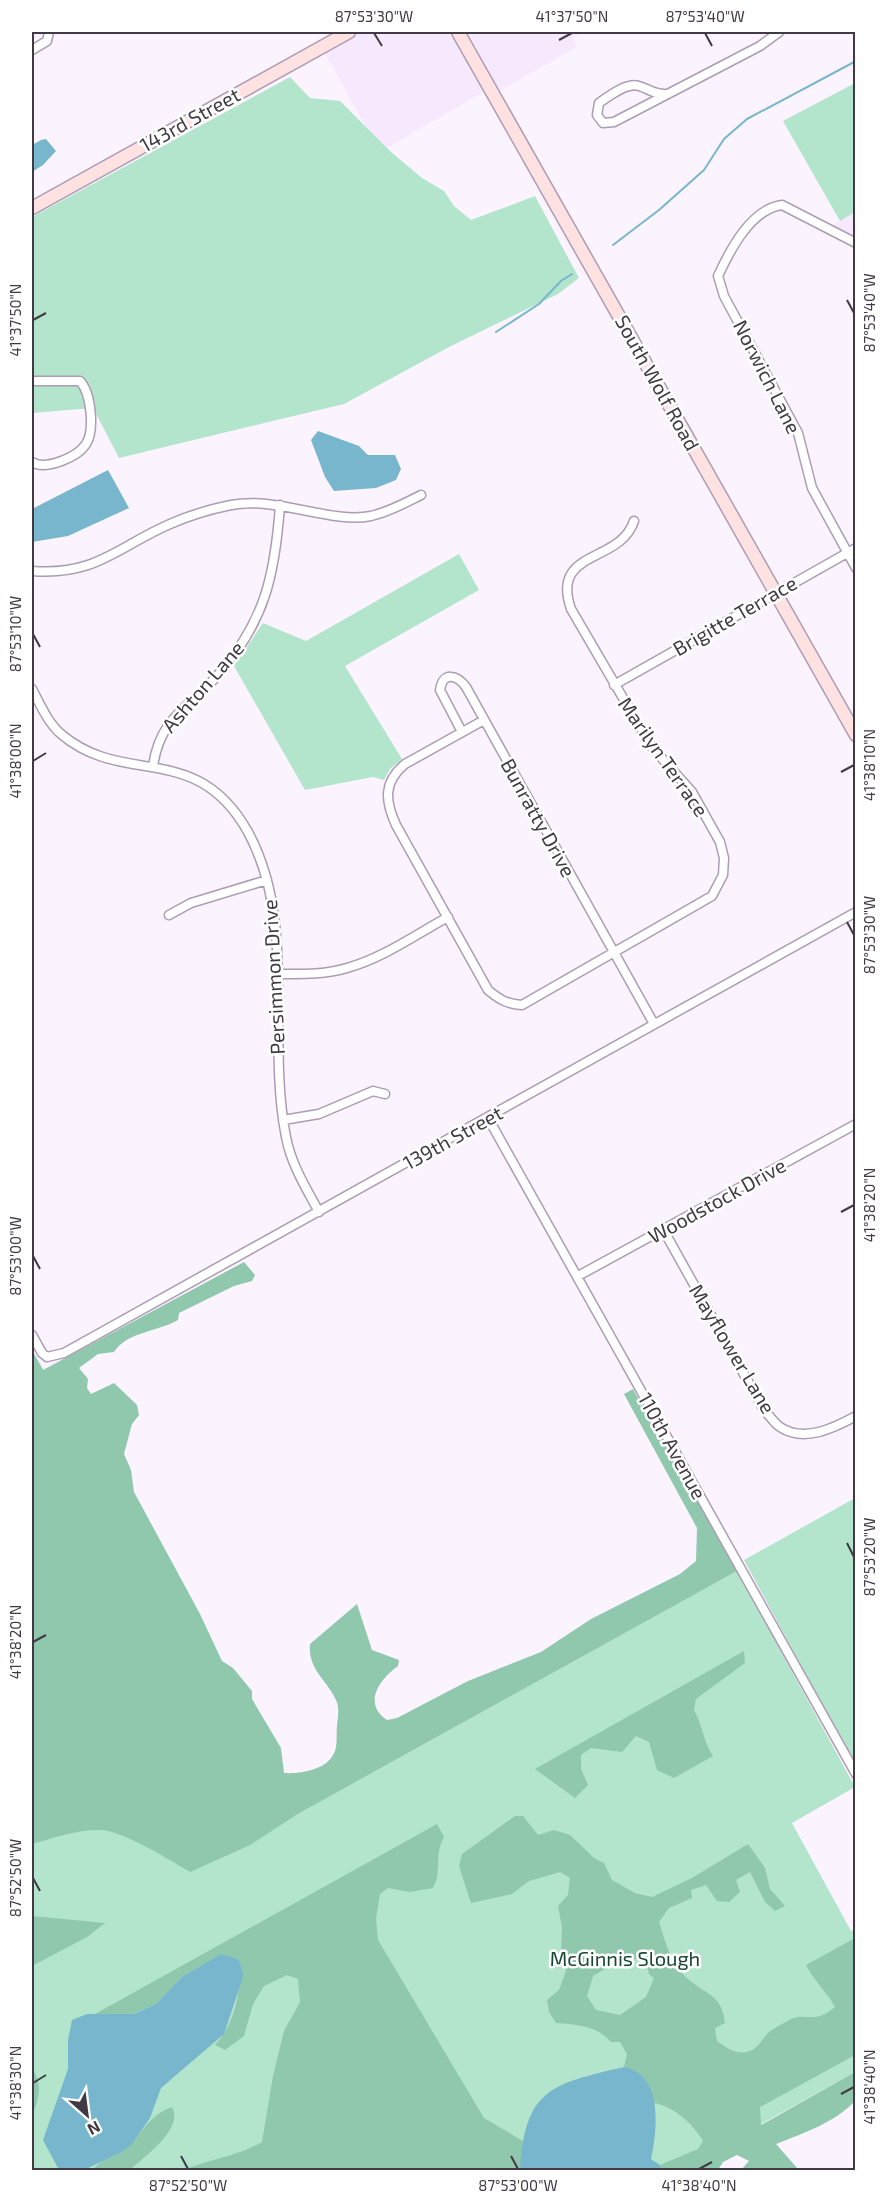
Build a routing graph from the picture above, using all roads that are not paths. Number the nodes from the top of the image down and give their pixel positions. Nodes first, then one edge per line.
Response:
1 (49, 32) edge
2 (349, 32) edge
3 (458, 32) edge
4 (779, 32) edge
5 (32, 50) edge
6 (667, 94) junction
7 (32, 208) edge
8 (855, 243) edge
9 (32, 381) edge
10 (32, 462) edge
11 (421, 495) dead end
12 (280, 505) junction
13 (634, 521) dead end
14 (855, 548) edge
15 (847, 553) junction
16 (855, 568) edge
17 (32, 571) edge
18 (775, 594) junction
19 (614, 685) junction
20 (32, 689) edge
21 (484, 720) junction
22 (462, 732) junction
23 (855, 735) edge
24 (153, 766) junction
25 (267, 880) junction
26 (855, 912) edge
27 (169, 915) dead end
28 (448, 917) junction
29 (615, 954) junction
30 (276, 974) junction
31 (654, 1024) junction
32 (386, 1094) dead end
33 (488, 1118) junction
34 (283, 1120) junction
35 (855, 1124) edge
36 (319, 1212) junction
37 (664, 1231) junction
38 (578, 1276) junction
39 (32, 1335) edge
40 (855, 1416) edge
41 (855, 1774) edge

1 - 5 street
2 - 7 main road, 143rd Street
3 - 18 main road, South Wolf Road
4 - 6 street
6 - 6 street
8 - 15 street, Norwich Lane
9 - 10 street
11 - 12 street
12 - 17 street
12 - 24 street, Ashton Lane
13 - 19 street, Marilyn Terrace
14 - 15 street, Brigitte Terrace
15 - 16 street, Norwich Lane
15 - 18 street, Brigitte Terrace
18 - 19 street, Brigitte Terrace
18 - 23 main road, South Wolf Road
19 - 29 street, Marilyn Terrace
20 - 24 street, Persimmon Drive
21 - 22 street, Marilyn Terrace
21 - 22 street, Bunratty Drive
21 - 29 street, Bunratty Drive
22 - 28 street, Marilyn Terrace
24 - 25 street, Persimmon Drive
25 - 27 street
25 - 30 street, Persimmon Drive
26 - 31 street, 139th Street
28 - 29 street, Marilyn Terrace
28 - 30 street
29 - 31 street, Bunratty Drive
30 - 34 street, Persimmon Drive
31 - 33 street, 139th Street
32 - 34 street
33 - 36 street, 139th Street
33 - 38 street, 110th Avenue
34 - 36 street, Persimmon Drive
35 - 37 street, Woodstock Drive
36 - 39 street, 139th Street
37 - 38 street, Woodstock Drive
37 - 40 street, Mayflower Lane
38 - 41 street, 110th Avenue

